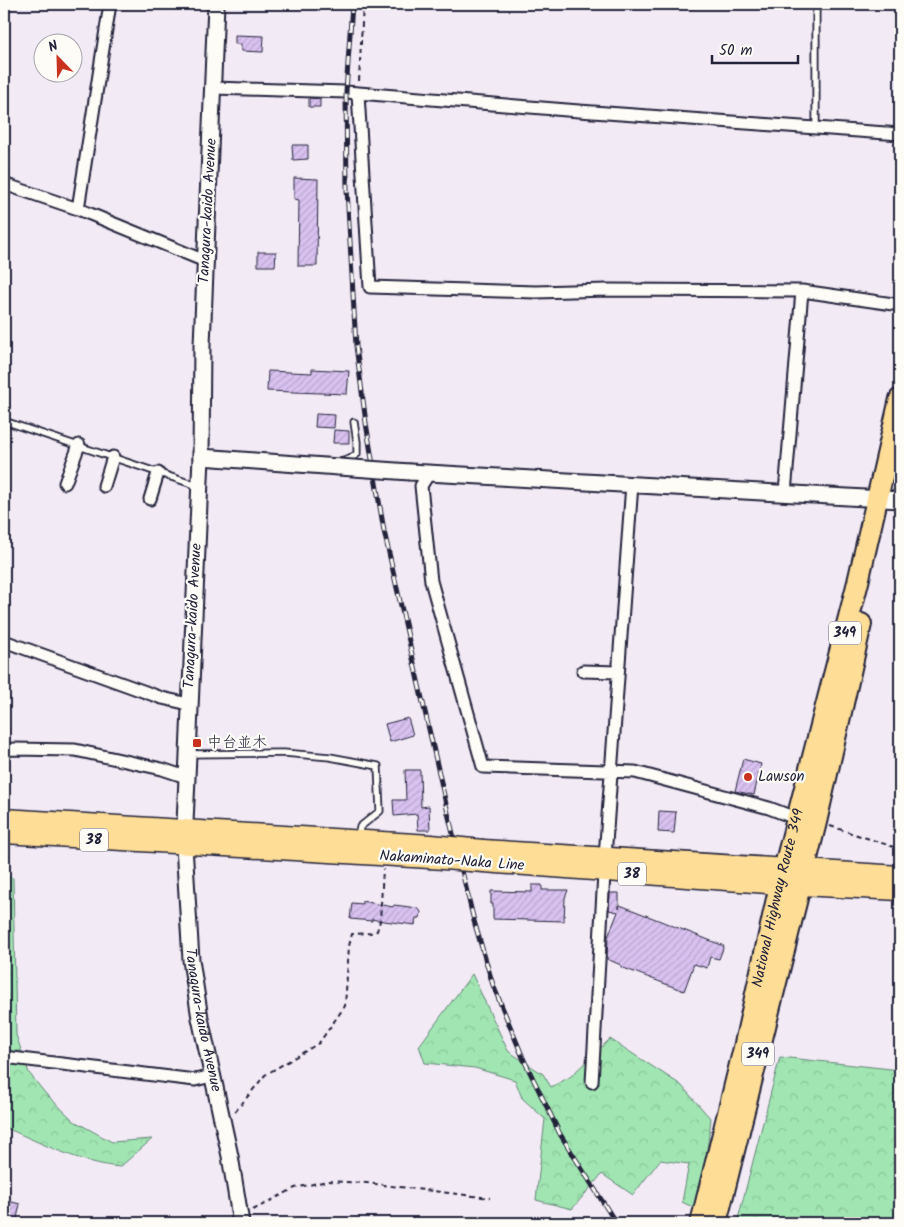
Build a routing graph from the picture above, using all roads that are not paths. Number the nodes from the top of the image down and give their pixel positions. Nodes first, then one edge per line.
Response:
1 (110, 4) edge
2 (216, 4) edge
3 (816, 4) edge
4 (213, 88) junction
5 (358, 94) junction
6 (816, 128) junction
7 (900, 134) edge
8 (4, 184) edge
9 (78, 209) junction
10 (205, 261) junction
11 (802, 292) junction
12 (900, 305) edge
13 (900, 399) edge
14 (4, 421) edge
15 (354, 422) dead end
16 (78, 445) junction
17 (113, 457) junction
18 (201, 457) junction
19 (900, 459) edge
20 (334, 467) junction
21 (158, 473) junction
22 (429, 473) junction
23 (65, 483) dead end
24 (632, 484) junction
25 (104, 486) dead end
26 (200, 486) junction
27 (785, 493) junction
28 (150, 499) dead end
29 (890, 499) edge
30 (4, 641) edge
31 (583, 671) dead end
32 (618, 672) junction
33 (189, 704) junction
34 (4, 751) edge
35 (187, 754) junction
36 (611, 771) junction
37 (186, 777) junction
38 (4, 818) edge
39 (807, 821) junction
40 (4, 834) edge
41 (184, 837) junction
42 (358, 840) junction
43 (431, 852) junction
44 (604, 864) junction
45 (900, 875) edge
46 (792, 876) junction
47 (900, 891) edge
48 (4, 1057) edge
49 (212, 1076) junction
50 (592, 1082) dead end
51 (241, 1220) edge
52 (701, 1223) edge
53 (716, 1223) edge

1 - 9 street
2 - 4 street, Tanagura-kaido Avenue
3 - 6 lane
4 - 5 street
4 - 10 street, Tanagura-kaido Avenue
5 - 6 street
5 - 11 street
6 - 7 street
8 - 9 street
9 - 10 street
10 - 18 street, Tanagura-kaido Avenue
11 - 12 street
11 - 27 street
13 - 29 highway, National Highway Route 349 / 349
14 - 16 lane
15 - 20 lane
16 - 17 lane
16 - 23 street
17 - 21 lane
17 - 25 street
18 - 20 street
18 - 26 street, Tanagura-kaido Avenue
19 - 29 highway, National Highway Route 349 / 349
20 - 22 street, bridge
21 - 26 lane
21 - 28 street
22 - 24 street
22 - 36 street
24 - 27 street
24 - 32 street
26 - 33 street, Tanagura-kaido Avenue
27 - 29 street
29 - 39 highway, National Highway Route 349 / 349
30 - 33 street
31 - 32 street
32 - 36 street
33 - 35 street, Tanagura-kaido Avenue
34 - 37 street
35 - 37 street, Tanagura-kaido Avenue
35 - 42 lane
36 - 39 street
36 - 44 street
37 - 41 street, Tanagura-kaido Avenue
38 - 41 main road, Nakaminato-Naka Line / 38
39 - 46 highway, National Highway Route 349 / 349
40 - 41 main road, Nakaminato-Naka Line / 38
41 - 42 main road, Nakaminato-Naka Line / 38
41 - 43 main road, Nakaminato-Naka Line / 38
41 - 49 street, Tanagura-kaido Avenue
42 - 43 main road, Nakaminato-Naka Line / 38
43 - 44 main road, Nakaminato-Naka Line / 38, bridge
44 - 46 main road, Nakaminato-Naka Line / 38
44 - 50 street
45 - 46 main road, Nakaminato-Naka Line / 38
46 - 47 main road, Nakaminato-Naka Line / 38
46 - 52 highway, National Highway Route 349 / 349
46 - 53 highway, National Highway Route 349 / 349
48 - 49 street
49 - 51 street, Tanagura-kaido Avenue

